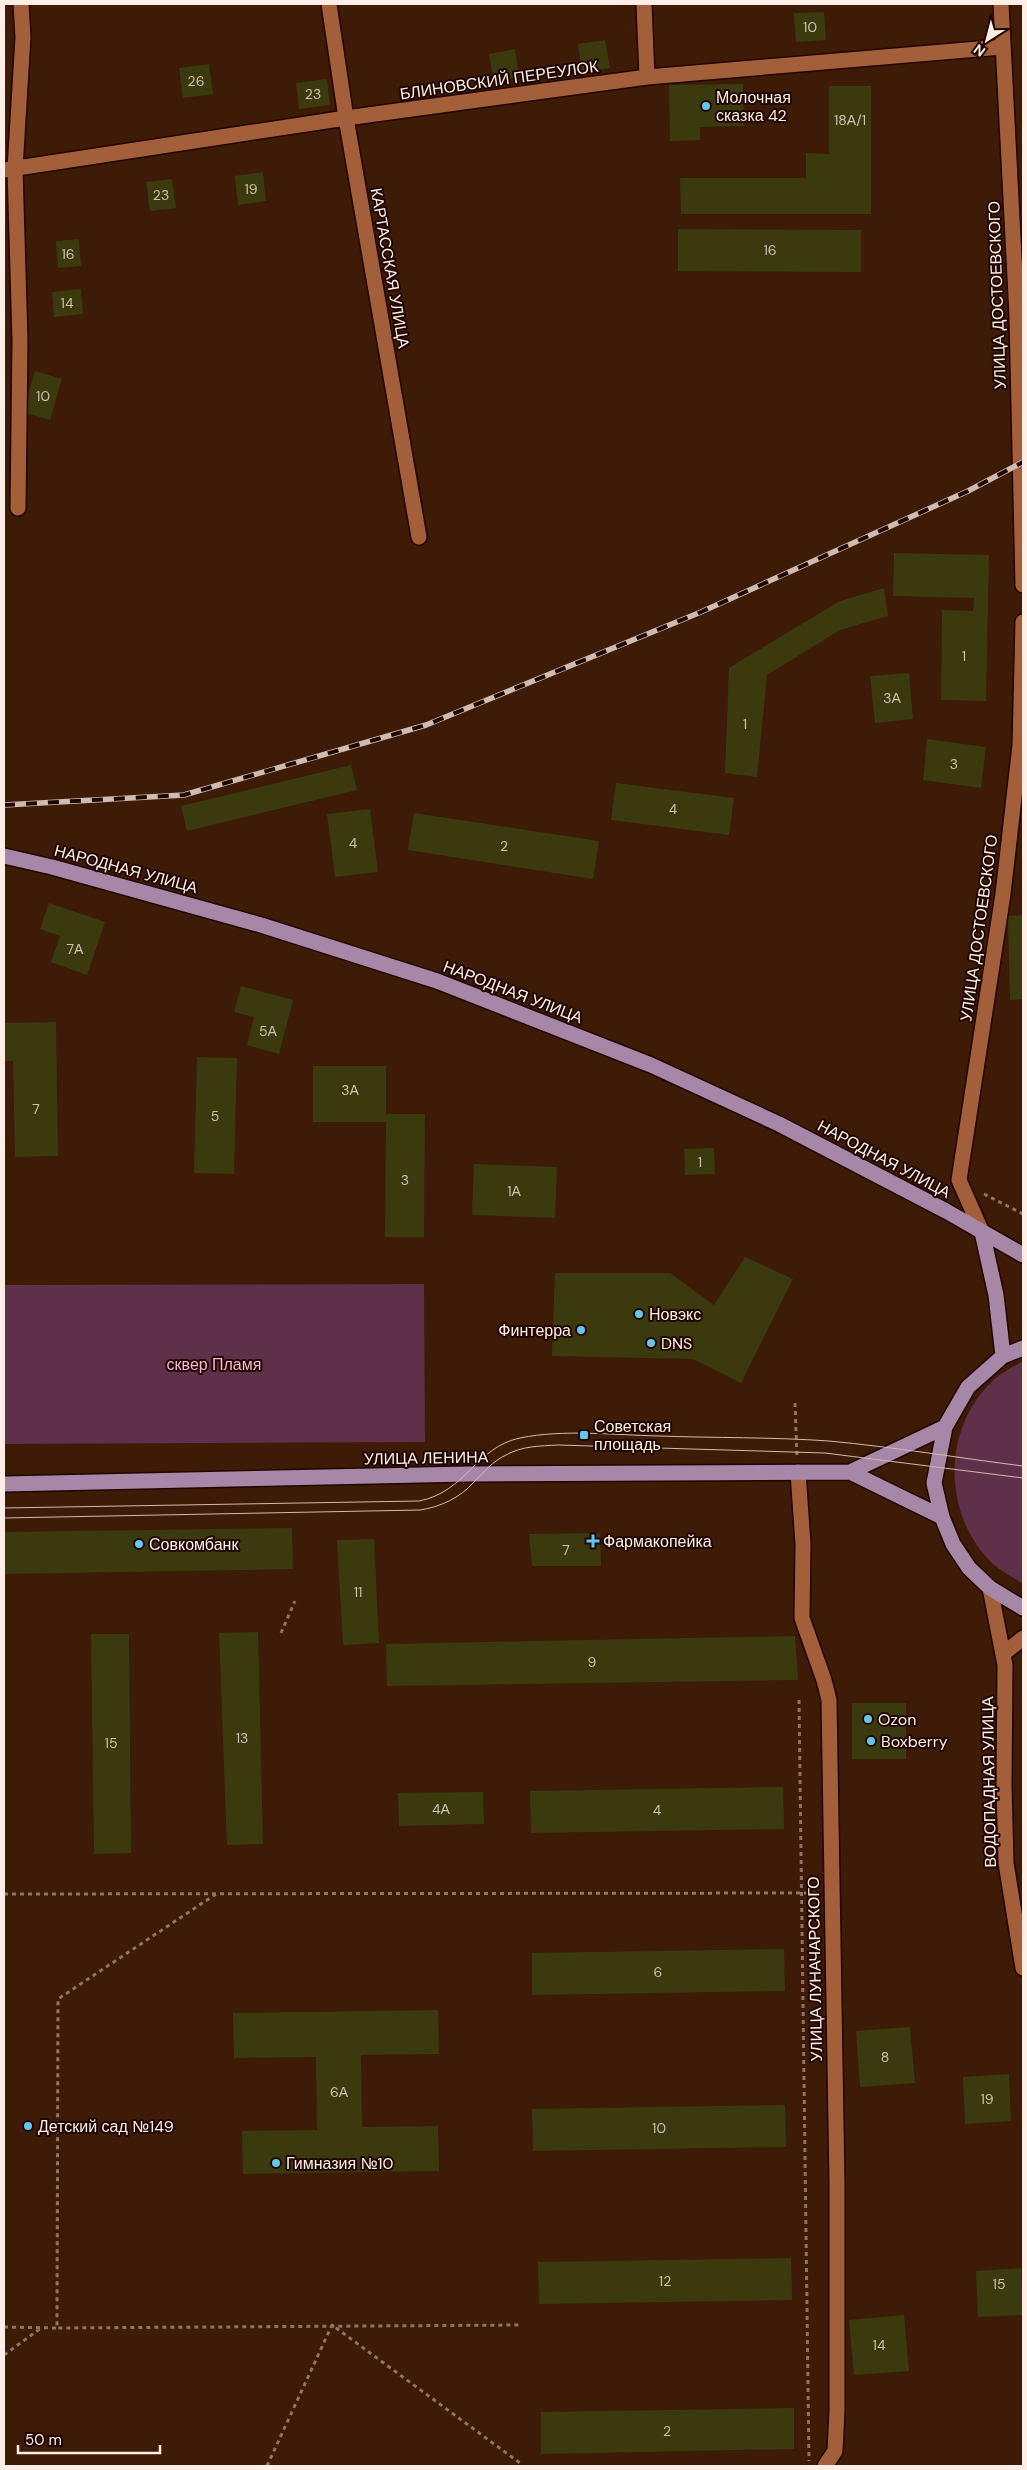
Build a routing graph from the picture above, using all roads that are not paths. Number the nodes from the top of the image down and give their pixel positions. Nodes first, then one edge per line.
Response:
1 (21, 4) edge
2 (329, 4) edge
3 (644, 4) edge
4 (1001, 4) edge
5 (1002, 47) junction
6 (647, 77) junction
7 (346, 118) junction
8 (9, 169) edge
9 (18, 508) dead end
10 (419, 537) dead end
11 (1023, 586) edge
12 (1023, 622) edge
13 (4, 856) edge
14 (982, 1232) junction
15 (1023, 1256) edge
16 (1023, 1348) edge
17 (1004, 1356) junction
18 (945, 1427) junction
19 (798, 1472) junction
20 (850, 1472) junction
21 (4, 1484) edge
22 (942, 1517) junction
23 (990, 1588) junction
24 (1023, 1608) edge
25 (1023, 1638) edge
26 (1003, 1654) junction
27 (1021, 1940) edge
28 (1023, 1968) edge
29 (825, 2466) edge

1 - 8 street
2 - 7 street, КАРТАССКАЯ УЛИЦА
3 - 6 street
4 - 5 street, УЛИЦА ДОСТОЕВСКОГО
5 - 6 street, БЛИНОВСКИЙ ПЕРЕУЛОК
5 - 11 street, УЛИЦА ДОСТОЕВСКОГО
6 - 7 street, БЛИНОВСКИЙ ПЕРЕУЛОК
7 - 8 street, БЛИНОВСКИЙ ПЕРЕУЛОК
7 - 10 street, КАРТАССКАЯ УЛИЦА
8 - 9 street
12 - 14 street, УЛИЦА ДОСТОЕВСКОГО
13 - 14 main road, НАРОДНАЯ УЛИЦА
14 - 15 main road, НАРОДНАЯ УЛИЦА
14 - 17 main road
16 - 17 main road
17 - 18 main road
18 - 20 main road
18 - 22 main road
19 - 20 main road, УЛИЦА ЛЕНИНА
19 - 21 main road, УЛИЦА ЛЕНИНА
19 - 29 street, УЛИЦА ЛУНАЧАРСКОГО
20 - 22 main road
22 - 23 main road
23 - 24 main road
23 - 26 street, ВОДОПАДНАЯ УЛИЦА
25 - 26 street
26 - 27 street, ВОДОПАДНАЯ УЛИЦА
27 - 28 street, ВОДОПАДНАЯ УЛИЦА

